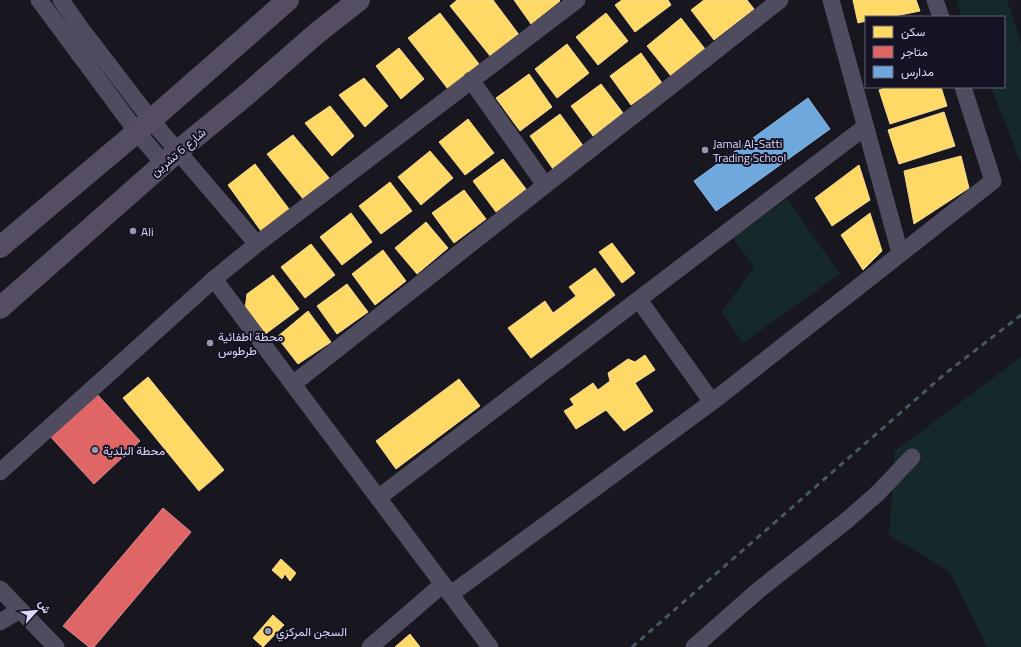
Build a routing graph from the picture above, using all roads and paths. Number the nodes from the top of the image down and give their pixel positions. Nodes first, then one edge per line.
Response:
1 (39, 0) edge
2 (61, 0) edge
3 (288, 0) edge
4 (359, 0) edge
5 (577, 0) edge
6 (780, 0) edge
7 (831, 0) edge
8 (935, 0) edge
9 (941, 16) edge
10 (471, 80) junction
11 (963, 88) edge
12 (144, 126) junction
13 (866, 127) junction
14 (171, 158) junction
15 (545, 185) junction
16 (257, 244) junction
17 (0, 247) edge
18 (900, 253) junction
19 (214, 279) junction
20 (639, 300) junction
21 (0, 308) edge
22 (293, 384) junction
23 (712, 402) junction
24 (912, 456) dead end
25 (0, 472) edge
26 (378, 498) junction
27 (0, 589) edge
28 (447, 589) junction
29 (20, 610) junction
30 (0, 622) edge
31 (56, 647) edge
32 (370, 647) edge
33 (490, 647) edge
34 (694, 647) edge

1 - 12 street
2 - 12 street
3 - 12 main road
4 - 14 main road, شارع 6 تشرين
5 - 10 street
6 - 15 street
7 - 13 street
8 - 9 street
10 - 15 street
10 - 16 street
11 - 18 street
12 - 14 street
12 - 17 main road
13 - 18 street
13 - 20 street
14 - 16 street
14 - 21 main road, شارع 6 تشرين
15 - 22 street
16 - 19 street
18 - 23 street
19 - 22 street
19 - 25 street
20 - 23 street
20 - 26 street
22 - 26 street
23 - 28 street
24 - 34 street
26 - 28 street
27 - 29 street
28 - 32 street
28 - 33 street
29 - 30 street
29 - 31 street

